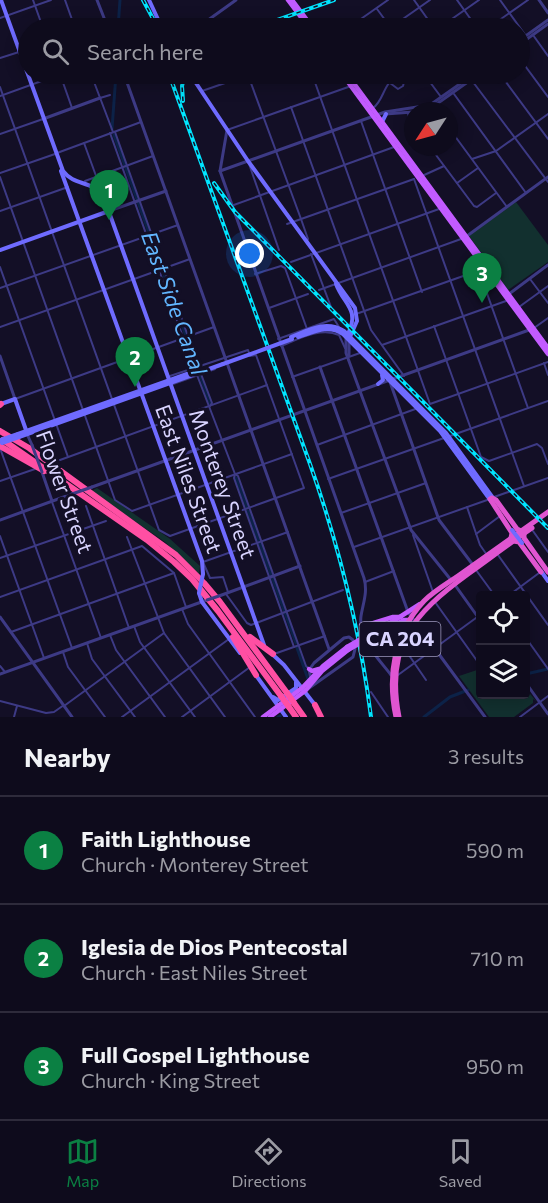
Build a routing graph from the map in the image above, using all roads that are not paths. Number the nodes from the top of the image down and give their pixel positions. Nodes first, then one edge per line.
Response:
1 (1, 0) edge
2 (33, 0) edge
3 (51, 0) edge
4 (65, 0) edge
5 (97, 0) edge
6 (149, 0) edge
7 (236, 0) edge
8 (290, 0) edge
9 (387, 0) edge
10 (414, 0) edge
11 (430, 0) edge
12 (457, 0) edge
13 (479, 0) edge
14 (500, 0) edge
15 (528, 0) edge
16 (539, 0) edge
17 (229, 2) edge
18 (35, 6) junction
19 (376, 8) junction
20 (420, 8) junction
21 (464, 10) junction
22 (509, 13) junction
23 (548, 13) edge
24 (7, 16) junction
25 (0, 18) edge
26 (39, 18) edge
27 (71, 18) edge
28 (104, 18) edge
29 (157, 18) edge
30 (209, 18) edge
31 (304, 18) edge
32 (362, 18) edge
33 (384, 18) edge
34 (406, 18) edge
35 (427, 18) edge
36 (453, 18) edge
37 (470, 18) edge
38 (502, 18) edge
39 (513, 18) edge
40 (548, 22) edge
41 (530, 35) edge
42 (533, 35) junction
43 (530, 36) edge
44 (18, 49) edge
45 (18, 52) edge
46 (548, 56) edge
47 (0, 58) edge
48 (530, 73) edge
49 (64, 84) edge
50 (95, 84) edge
51 (128, 84) edge
52 (197, 84) edge
53 (222, 84) edge
54 (253, 84) edge
55 (315, 84) edge
56 (389, 84) edge
57 (391, 84) edge
58 (403, 84) edge
59 (432, 84) edge
60 (460, 84) edge
61 (475, 84) edge
62 (507, 84) edge
63 (31, 85) joint
64 (353, 85) junction
65 (0, 87) edge
66 (202, 91) junction
67 (452, 91) junction
68 (110, 95) dead end
69 (1, 96) edge
70 (320, 97) junction
71 (441, 97) junction
72 (548, 97) edge
73 (100, 98) junction
74 (435, 102) edge
75 (436, 102) edge
76 (291, 107) junction
77 (72, 108) junction
78 (372, 108) junction
79 (404, 110) edge
80 (404, 112) edge
81 (386, 114) junction
82 (548, 114) edge
83 (376, 116) junction
84 (263, 117) junction
85 (43, 118) junction
86 (360, 121) junction
87 (141, 122) junction
88 (382, 122) junction
89 (536, 123) junction
90 (15, 129) junction
91 (227, 130) junction
92 (332, 131) junction
93 (113, 132) junction
94 (0, 134) edge
95 (515, 137) junction
96 (458, 140) edge
97 (548, 140) edge
98 (304, 141) junction
99 (84, 142) junction
100 (398, 146) junction
101 (275, 151) junction
102 (496, 151) junction
103 (56, 153) junction
104 (373, 155) junction
105 (153, 156) junction
106 (437, 156) edge
107 (472, 159) junction
108 (248, 161) junction
109 (27, 163) junction
110 (344, 165) junction
111 (444, 166) junction
112 (125, 167) junction
113 (478, 168) junction
114 (220, 171) junction
115 (0, 175) edge
116 (316, 175) junction
117 (97, 177) junction
118 (418, 177) junction
119 (547, 179) edge
120 (85, 181) dead end
121 (457, 183) junction
122 (287, 186) junction
123 (68, 187) junction
124 (385, 189) junction
125 (166, 190) junction
126 (270, 192) junction
127 (496, 193) junction
128 (526, 193) junction
129 (259, 196) junction
130 (39, 197) junction
131 (104, 198) junction
132 (357, 199) junction
133 (137, 201) junction
134 (231, 206) junction
135 (11, 207) junction
136 (443, 207) junction
137 (507, 207) junction
138 (328, 209) junction
139 (0, 211) edge
140 (109, 211) junction
141 (426, 213) junction
142 (301, 219) junction
143 (80, 221) junction
144 (289, 223) junction
145 (397, 223) junction
146 (178, 225) junction
147 (52, 231) junction
148 (369, 233) junction
149 (152, 234) junction
150 (147, 236) junction
151 (465, 237) junction
152 (23, 242) junction
153 (306, 242) junction
154 (340, 244) junction
155 (121, 245) junction
156 (438, 247) junction
157 (0, 250) edge
158 (279, 250) dead end
159 (312, 254) junction
160 (92, 255) junction
161 (410, 257) junction
162 (190, 259) junction
163 (291, 262) dead end
164 (548, 265) edge
165 (64, 266) junction
166 (0, 267) edge
167 (164, 268) junction
168 (381, 268) junction
169 (487, 268) junction
170 (159, 270) junction
171 (479, 271) junction
172 (255, 274) junction
173 (35, 276) junction
174 (353, 278) junction
175 (530, 278) junction
176 (133, 279) junction
177 (450, 281) junction
178 (336, 284) junction
179 (7, 286) junction
180 (548, 286) edge
181 (0, 288) edge
182 (323, 288) junction
183 (105, 290) junction
184 (319, 290) dead end
185 (422, 292) junction
186 (540, 292) junction
187 (308, 294) dead end
188 (508, 296) junction
189 (296, 298) junction
190 (76, 300) junction
191 (393, 302) junction
192 (548, 303) edge
193 (349, 305) junction
194 (491, 305) junction
195 (518, 307) junction
196 (267, 308) junction
197 (331, 308) dead end
198 (48, 310) junction
199 (365, 312) junction
200 (356, 314) junction
201 (463, 316) junction
202 (548, 318) edge
203 (19, 320) junction
204 (434, 326) junction
205 (0, 327) edge
206 (214, 327) junction
207 (306, 328) junction
208 (326, 328) junction
209 (339, 328) junction
210 (532, 329) junction
211 (339, 335) junction
212 (348, 336) junction
213 (406, 336) junction
214 (188, 337) junction
215 (184, 338) junction
216 (291, 338) junction
217 (278, 339) junction
218 (503, 340) junction
219 (382, 345) junction
220 (281, 346) junction
221 (157, 348) junction
222 (345, 348) junction
223 (548, 348) edge
224 (475, 350) junction
225 (361, 352) junction
226 (548, 354) edge
227 (0, 356) edge
228 (250, 356) junction
229 (349, 356) junction
230 (371, 357) junction
231 (129, 358) junction
232 (446, 360) junction
233 (225, 362) junction
234 (546, 363) edge
235 (199, 367) junction
236 (320, 367) junction
237 (100, 368) junction
238 (195, 369) junction
239 (378, 369) junction
240 (418, 370) junction
241 (201, 374) junction
242 (516, 374) junction
243 (197, 375) junction
244 (548, 375) edge
245 (404, 376) junction
246 (292, 377) junction
247 (72, 378) junction
248 (392, 380) junction
249 (170, 381) junction
250 (378, 384) junction
251 (487, 384) junction
252 (267, 386) junction
253 (44, 388) junction
254 (361, 391) junction
255 (141, 392) junction
256 (459, 394) junction
257 (239, 396) junction
258 (15, 399) junction
259 (332, 401) junction
260 (548, 401) edge
261 (112, 402) junction
262 (0, 404) edge
263 (210, 406) junction
264 (419, 408) junction
265 (528, 408) junction
266 (304, 411) junction
267 (84, 412) junction
268 (402, 415) junction
269 (182, 416) junction
270 (499, 418) junction
271 (280, 420) junction
272 (55, 422) junction
273 (373, 425) junction
274 (0, 426) edge
275 (153, 426) junction
276 (471, 428) junction
277 (251, 430) junction
278 (0, 431) edge
279 (27, 432) junction
280 (345, 435) junction
281 (125, 436) junction
282 (447, 437) junction
283 (222, 441) junction
284 (0, 443) edge
285 (316, 445) junction
286 (96, 447) junction
287 (414, 449) junction
288 (194, 451) junction
289 (10, 452) junction
290 (512, 452) junction
291 (292, 454) junction
292 (68, 457) junction
293 (4, 458) junction
294 (43, 458) junction
295 (385, 459) junction
296 (60, 460) dead end
297 (166, 460) junction
298 (263, 464) junction
299 (548, 464) edge
300 (469, 467) junction
301 (35, 469) dead end
302 (357, 469) junction
303 (137, 471) junction
304 (235, 474) junction
305 (11, 477) junction
306 (548, 478) edge
307 (328, 479) junction
308 (0, 481) edge
309 (108, 481) junction
310 (426, 483) junction
311 (206, 484) junction
312 (68, 485) junction
313 (524, 486) junction
314 (398, 493) junction
315 (178, 495) junction
316 (276, 498) junction
317 (491, 499) junction
318 (52, 501) junction
319 (369, 503) junction
320 (150, 505) junction
321 (86, 506) dead end
322 (467, 507) junction
323 (249, 508) junction
324 (245, 509) junction
325 (23, 511) junction
326 (340, 513) junction
327 (548, 514) edge
328 (500, 516) junction
329 (438, 517) junction
330 (218, 519) junction
331 (0, 520) edge
332 (106, 520) dead end
333 (93, 525) junction
334 (410, 527) junction
335 (190, 529) junction
336 (532, 531) dead end
337 (288, 532) junction
338 (412, 532) junction
339 (476, 534) junction
340 (64, 535) junction
341 (0, 536) edge
342 (518, 536) junction
343 (128, 537) dead end
344 (381, 537) junction
345 (261, 542) junction
346 (257, 543) junction
347 (36, 546) junction
348 (353, 548) junction
349 (132, 550) junction
350 (496, 552) junction
351 (548, 552) edge
352 (230, 553) junction
353 (488, 555) junction
354 (7, 556) junction
355 (0, 558) edge
356 (105, 559) junction
357 (203, 562) junction
358 (300, 566) junction
359 (474, 567) junction
360 (76, 570) junction
361 (394, 572) junction
362 (174, 573) junction
363 (546, 573) edge
364 (272, 577) junction
365 (48, 580) junction
366 (365, 582) junction
367 (145, 583) junction
368 (453, 583) junction
369 (521, 586) junction
370 (243, 587) junction
371 (19, 590) junction
372 (343, 590) dead end
373 (491, 591) edge
374 (514, 591) edge
375 (117, 593) junction
376 (227, 593) junction
377 (0, 597) edge
378 (434, 597) junction
379 (202, 602) junction
380 (313, 602) junction
381 (88, 603) junction
382 (184, 608) junction
383 (219, 611) junction
384 (227, 612) junction
385 (284, 612) junction
386 (476, 613) edge
387 (60, 614) junction
388 (158, 617) junction
389 (400, 617) junction
390 (412, 617) junction
391 (0, 618) edge
392 (476, 620) edge
393 (256, 623) junction
394 (32, 624) junction
395 (361, 625) junction
396 (548, 625) edge
397 (134, 626) junction
398 (129, 628) junction
399 (11, 632) junction
400 (457, 632) junction
401 (164, 633) junction
402 (375, 633) junction
403 (110, 634) junction
404 (325, 636) junction
405 (101, 638) junction
406 (229, 639) junction
407 (87, 643) junction
408 (400, 645) junction
409 (530, 645) edge
410 (299, 646) junction
411 (294, 647) junction
412 (72, 648) junction
413 (144, 648) junction
414 (436, 648) junction
415 (329, 649) junction
416 (63, 652) junction
417 (209, 654) junction
418 (273, 654) junction
419 (44, 658) junction
420 (476, 660) edge
421 (33, 662) junction
422 (124, 662) junction
423 (414, 663) junction
424 (0, 666) edge
425 (250, 667) junction
426 (189, 668) junction
427 (547, 668) edge
428 (309, 669) junction
429 (5, 672) junction
430 (323, 672) junction
431 (0, 674) edge
432 (256, 675) junction
433 (105, 676) junction
434 (294, 677) junction
435 (394, 678) junction
436 (311, 679) junction
437 (426, 680) dead end
438 (170, 682) junction
439 (230, 682) junction
440 (85, 690) junction
441 (304, 690) junction
442 (530, 690) edge
443 (370, 693) dead end
444 (270, 695) junction
445 (284, 695) junction
446 (210, 696) junction
447 (548, 696) edge
448 (150, 697) junction
449 (0, 701) edge
450 (539, 702) junction
451 (291, 705) junction
452 (315, 705) joint
453 (17, 706) junction
454 (64, 706) junction
455 (279, 708) junction
456 (130, 711) junction
457 (190, 711) junction
458 (548, 714) edge
459 (14, 717) edge
460 (72, 717) edge
461 (105, 717) edge
462 (122, 717) edge
463 (135, 717) edge
464 (165, 717) edge
465 (182, 717) edge
466 (195, 717) edge
467 (225, 717) edge
468 (255, 717) edge
469 (263, 717) edge
470 (270, 717) edge
471 (286, 717) edge
472 (296, 717) edge
473 (304, 717) edge
474 (323, 717) edge
475 (388, 717) edge
476 (397, 717) edge
477 (485, 717) edge
478 (520, 717) edge

1 - 24 main road, East Niles Street
2 - 18 street
3 - 18 street
4 - 27 street
5 - 28 street
6 - 29 main road
7 - 17 street
8 - 31 main road
9 - 19 street
10 - 20 street
11 - 20 street
12 - 21 street
13 - 21 street
14 - 22 street
15 - 22 street
16 - 23 street
17 - 30 street
18 - 24 street
18 - 26 street
19 - 32 street
19 - 33 street
20 - 34 street
20 - 35 street
21 - 36 street
21 - 37 street
22 - 38 street
22 - 39 street
24 - 25 street
24 - 44 main road, East Niles Street
40 - 41 street
40 - 42 street
42 - 43 street
42 - 46 street
45 - 47 street
48 - 72 street
49 - 77 street
50 - 73 street
51 - 87 street
52 - 66 main road
53 - 66 street
54 - 84 street
55 - 70 street
56 - 78 street
57 - 58 street
59 - 71 street
60 - 67 street
61 - 95 street
62 - 89 street
63 - 69 street
63 - 85 main road, East Niles Street
64 - 70 street
64 - 78 main road
64 - 83 main road
65 - 69 street
66 - 91 main road
67 - 71 street
67 - 75 street
67 - 102 street
68 - 73 street
69 - 90 street
70 - 76 street
70 - 92 street
71 - 74 street
73 - 77 street
73 - 93 street
76 - 84 street
76 - 98 street
77 - 85 street
78 - 83 main road
79 - 83 street
80 - 81 street
81 - 83 street
81 - 88 main road
82 - 89 street
83 - 86 street
83 - 88 main road
83 - 100 main road
84 - 91 street
84 - 101 street
85 - 90 street
85 - 103 main road, East Niles Street
86 - 92 street
86 - 104 street
87 - 93 street
87 - 105 street
88 - 100 main road
89 - 95 street
89 - 97 street
90 - 94 street
90 - 109 street
91 - 108 main road
91 - 114 street
92 - 98 street
92 - 110 street
93 - 99 street
93 - 112 street
95 - 102 street
95 - 119 street
96 - 107 street
98 - 101 street
98 - 116 street
99 - 103 street
99 - 117 street, Monterey Street
100 - 104 street
100 - 118 main road
101 - 108 street
101 - 122 street
102 - 107 street
102 - 128 street
103 - 109 street
103 - 123 main road, East Niles Street
103 - 131 main road, East Niles Street
104 - 110 street
104 - 124 street
105 - 112 street
105 - 125 street
106 - 111 street
107 - 113 street
108 - 114 street
108 - 126 main road
108 - 129 street
109 - 115 street
109 - 130 street
110 - 116 street
110 - 132 street
111 - 118 street
111 - 121 street
112 - 117 street
112 - 133 street
113 - 121 street
113 - 127 street
114 - 134 street
115 - 135 street
116 - 122 street
116 - 138 street
117 - 120 street
117 - 131 street, Monterey Street
118 - 124 street
118 - 136 main road
118 - 141 street
119 - 128 street
121 - 127 street
122 - 126 street
122 - 142 street
123 - 130 street
123 - 143 main road, East Niles Street
124 - 132 street
124 - 145 street
125 - 133 street
125 - 146 street
126 - 129 street
126 - 144 main road
127 - 137 street
128 - 137 street
129 - 134 street
129 - 158 street
130 - 135 street
130 - 147 street
131 - 140 main road, Monterey Street
132 - 138 street
132 - 148 street
133 - 140 street
133 - 149 street
133 - 150 street
134 - 172 street
135 - 139 street
135 - 152 street
136 - 141 street
136 - 151 main road
137 - 151 street
138 - 142 street
138 - 154 street
140 - 143 main road
140 - 155 main road, Monterey Street
141 - 145 street
141 - 156 street
142 - 144 street
142 - 153 street
143 - 147 main road
143 - 160 main road, East Niles Street
144 - 153 main road
145 - 148 street
145 - 161 street
146 - 149 street
146 - 162 street
147 - 152 main road
147 - 165 street
148 - 154 street
148 - 168 street
149 - 150 street
149 - 167 street
150 - 155 street
150 - 170 street
151 - 156 street
151 - 169 main road
152 - 157 main road
152 - 173 street
153 - 159 main road
154 - 159 street
154 - 174 street
155 - 160 street
155 - 176 main road, Monterey Street
156 - 161 street
156 - 177 street
159 - 163 street
159 - 178 main road
159 - 182 street
160 - 165 street
160 - 183 main road, East Niles Street
161 - 168 street
161 - 185 street
162 - 167 street
162 - 206 street
164 - 175 street
165 - 173 street
165 - 190 street
166 - 179 street
167 - 170 street
167 - 214 street
168 - 174 street
168 - 191 street
169 - 171 street
169 - 188 main road
170 - 176 street
170 - 215 street
171 - 177 street
171 - 194 street
172 - 189 street
172 - 196 street
173 - 179 street
173 - 198 street
174 - 178 street
174 - 199 street
175 - 186 street
175 - 188 street
176 - 183 street
176 - 221 main road, Monterey Street
177 - 185 street
177 - 201 street
178 - 182 street
178 - 193 main road
178 - 200 main road
179 - 181 street
179 - 203 street
180 - 186 street
182 - 184 street
182 - 197 street
183 - 190 street
183 - 231 main road, East Niles Street
185 - 191 street
186 - 192 street
186 - 195 street
187 - 189 street
188 - 194 street
188 - 195 main road
188 - 210 main road
189 - 196 street
189 - 207 street
190 - 198 street
190 - 237 street
191 - 199 street
191 - 213 street
193 - 200 main road
193 - 212 main road
194 - 201 street
194 - 218 street
195 - 210 main road
196 - 217 street
198 - 203 street
198 - 247 street
199 - 200 street
199 - 219 street
200 - 212 main road
201 - 204 street
201 - 224 street
202 - 210 street
203 - 205 street
203 - 253 street
204 - 213 street
204 - 232 street
206 - 214 street
206 - 233 street
207 - 209 street
207 - 217 street
208 - 211 main road
208 - 212 main road
208 - 216 main road
209 - 212 main road
209 - 216 main road
210 - 218 street
210 - 223 main road
210 - 226 main road
211 - 220 street
211 - 222 street
212 - 222 street
212 - 225 main road
212 - 229 street
212 - 230 main road
213 - 219 street
213 - 240 street
214 - 215 street
214 - 235 street
215 - 221 street
215 - 238 street
216 - 233 main road, bridge
217 - 220 street
218 - 224 street
218 - 242 street
219 - 245 street
220 - 246 street
221 - 231 street
221 - 249 main road, Monterey Street
222 - 229 street
224 - 232 street
224 - 251 street
225 - 229 street
225 - 230 main road
225 - 239 main road
227 - 258 street, Flower Street
228 - 233 street
228 - 233 street
228 - 252 street
229 - 236 street
229 - 254 street
230 - 248 main road
231 - 237 street
231 - 255 main road, East Niles Street
232 - 240 street
232 - 256 street
233 - 235 street
233 - 241 street
233 - 249 main road
233 - 257 street
234 - 242 street
234 - 244 street
235 - 238 street
236 - 246 street
236 - 259 street
237 - 247 street
237 - 261 street
238 - 249 street
239 - 248 main road
239 - 250 main road
240 - 245 street
240 - 256 street
241 - 243 street
241 - 263 street
242 - 251 street
242 - 265 street
243 - 249 street
243 - 263 street
245 - 248 street
246 - 266 street
247 - 253 street
247 - 267 street
248 - 250 street
248 - 264 main road
248 - 268 street
249 - 255 main road
249 - 269 main road, Monterey Street
250 - 254 street
251 - 256 street
251 - 270 street
252 - 257 street
252 - 271 street
253 - 258 street
253 - 272 street
254 - 259 street
254 - 273 street
255 - 261 main road
255 - 275 main road, East Niles Street
256 - 276 street
257 - 263 street
257 - 277 street
258 - 262 main road
258 - 279 main road, Flower Street
259 - 266 street
259 - 280 street
260 - 265 street
261 - 267 main road
261 - 281 street
263 - 269 street
263 - 283 street
264 - 268 street
264 - 282 main road
265 - 270 street
266 - 271 street
266 - 285 street
267 - 272 main road
267 - 286 street
268 - 273 street
268 - 287 street
269 - 275 street
269 - 288 main road, Monterey Street
270 - 276 street
270 - 290 street
271 - 277 street
271 - 291 street
272 - 279 main road
272 - 292 street
273 - 280 street
273 - 295 street
274 - 294 highway
275 - 281 street
275 - 297 main road, East Niles Street
276 - 282 street
276 - 290 street
277 - 283 street
277 - 298 street
278 - 294 highway
279 - 284 main road, bridge
279 - 318 street, Flower Street, bridge
280 - 285 street
280 - 302 street
281 - 286 street
281 - 303 street
282 - 287 street
282 - 300 main road
283 - 288 street
283 - 304 street
284 - 289 highway
284 - 293 street
284 - 312 highway
285 - 307 street
286 - 292 street
286 - 309 street
287 - 295 street
287 - 310 street
288 - 297 street
288 - 311 main road, Monterey Street
289 - 293 highway
289 - 312 highway
290 - 299 street
290 - 313 street
291 - 298 street
291 - 316 street
292 - 296 street
293 - 305 street
294 - 384 highway
295 - 302 street
295 - 314 street
297 - 303 street
297 - 315 main road, East Niles Street
298 - 304 street
298 - 316 street
300 - 317 main road
300 - 317 main road
301 - 305 street
302 - 307 street
302 - 319 street
303 - 309 street
303 - 320 street
304 - 311 street
304 - 323 street
304 - 324 street
305 - 308 street
305 - 325 street
306 - 313 street
307 - 326 street
309 - 318 street, bridge
309 - 320 street
310 - 314 street
310 - 329 street
311 - 315 street
311 - 330 main road, Monterey Street
312 - 383 highway
313 - 317 street
314 - 319 street
314 - 334 street
315 - 320 street
315 - 335 main road, East Niles Street
316 - 323 street
316 - 337 street
317 - 322 street
317 - 328 highway
317 - 342 main road
317 - 342 highway
318 - 325 street
318 - 340 street, Flower Street
319 - 326 street
319 - 344 street
320 - 335 street
321 - 333 street
322 - 329 street
322 - 339 street
323 - 324 street
323 - 345 street
324 - 330 street
324 - 346 street
325 - 331 street
325 - 347 street
326 - 348 street
327 - 342 highway, CA 204
328 - 339 street
328 - 342 highway
329 - 334 street
329 - 359 street
330 - 335 street
330 - 352 main road, Monterey Street
332 - 333 street
333 - 340 street
333 - 356 street
334 - 338 street
334 - 344 street
335 - 357 main road, East Niles Street
336 - 351 street
337 - 345 street
337 - 358 street
338 - 368 street
338 - 378 street
339 - 353 street
340 - 347 street
340 - 360 street, Flower Street
341 - 354 street
342 - 350 highway, CA 204
342 - 363 highway
343 - 349 street
344 - 348 street
344 - 361 street
345 - 346 street
345 - 364 street
346 - 352 street
346 - 364 street
347 - 354 street
347 - 365 street
348 - 366 street
349 - 356 street
349 - 362 street
349 - 367 street
350 - 353 highway, CA 204
350 - 359 highway, CA 204
350 - 369 street
352 - 357 street
352 - 370 main road, Monterey Street
353 - 359 highway, CA 204
354 - 355 street
354 - 371 street
356 - 360 street
356 - 375 street
357 - 376 street
357 - 379 main road, East Niles Street, bridge
358 - 364 street
358 - 380 street
359 - 368 highway, CA 204
359 - 373 street
360 - 365 street
360 - 381 street, Flower Street
361 - 366 street
361 - 390 street
362 - 367 street
362 - 382 street
363 - 369 street
364 - 370 street
364 - 385 street
365 - 371 street
365 - 387 street
366 - 395 street
367 - 375 street
367 - 388 street
368 - 378 highway, CA 204
368 - 386 street
369 - 374 street
369 - 396 street
370 - 376 street
370 - 393 main road, Monterey Street
371 - 377 street
371 - 394 street
372 - 380 street
375 - 381 street
375 - 398 street
376 - 379 street, bridge
376 - 393 street
378 - 390 highway, CA 204
378 - 390 highway, CA 204
378 - 400 street
379 - 382 street
379 - 406 main road, East Niles Street
380 - 385 street
380 - 404 street
381 - 387 street
381 - 405 street, Flower Street
382 - 388 street
382 - 417 street
383 - 432 highway
383 - 445 highway
384 - 418 highway
384 - 445 highway
385 - 393 street
385 - 410 street
385 - 411 street
387 - 394 street
387 - 412 street
388 - 397 street
388 - 401 street
389 - 390 main road
389 - 395 main road
389 - 402 main road
390 - 402 main road
390 - 408 highway, CA 204
390 - 414 street
391 - 399 street
392 - 400 street
393 - 418 main road, Monterey Street
394 - 399 street
394 - 419 street
395 - 435 street
397 - 398 street
397 - 413 street
398 - 403 street
399 - 421 street
400 - 414 street
400 - 420 street
401 - 413 street
401 - 426 street
402 - 408 highway
402 - 430 main road, bridge
403 - 405 street
403 - 422 street
404 - 410 street
404 - 415 street
405 - 407 street
406 - 417 street
406 - 425 main road, East Niles Street
407 - 412 street
407 - 433 street
408 - 423 street
408 - 435 highway, CA 204
409 - 427 street
410 - 411 street
410 - 428 street
411 - 418 street
412 - 416 street
413 - 422 street
413 - 438 street
414 - 423 street
414 - 477 street
415 - 428 street
415 - 430 street
416 - 419 street
416 - 440 street
417 - 426 street
417 - 439 street
418 - 434 main road, Monterey Street
419 - 421 street
421 - 429 street
421 - 454 street
422 - 433 street
422 - 448 street
423 - 435 street
423 - 437 street
424 - 429 street
425 - 432 main road, East Niles Street
425 - 439 street
426 - 438 street
426 - 446 street
428 - 430 main road
428 - 436 street
429 - 431 street
430 - 436 main road
430 - 441 main road
432 - 444 main road, East Niles Street
433 - 440 street
433 - 456 street
434 - 441 main road, Monterey Street
434 - 444 main road
435 - 476 highway, CA 204
436 - 441 main road
438 - 448 street
438 - 457 street
439 - 446 street
439 - 468 street
440 - 454 street
440 - 461 street
441 - 452 main road, Monterey Street
441 - 455 main road
442 - 450 street
443 - 475 street
444 - 455 main road, East Niles Street
445 - 451 highway, bridge
446 - 457 street
446 - 467 street
447 - 450 street
448 - 456 street
448 - 464 street
449 - 453 street
450 - 458 street
450 - 478 street
451 - 472 highway
451 - 473 highway
452 - 474 highway
453 - 454 street
453 - 459 street
454 - 460 street
455 - 469 main road
455 - 470 main road
455 - 471 main road, East Niles Street
456 - 462 street
456 - 463 street
457 - 465 street
457 - 466 street

